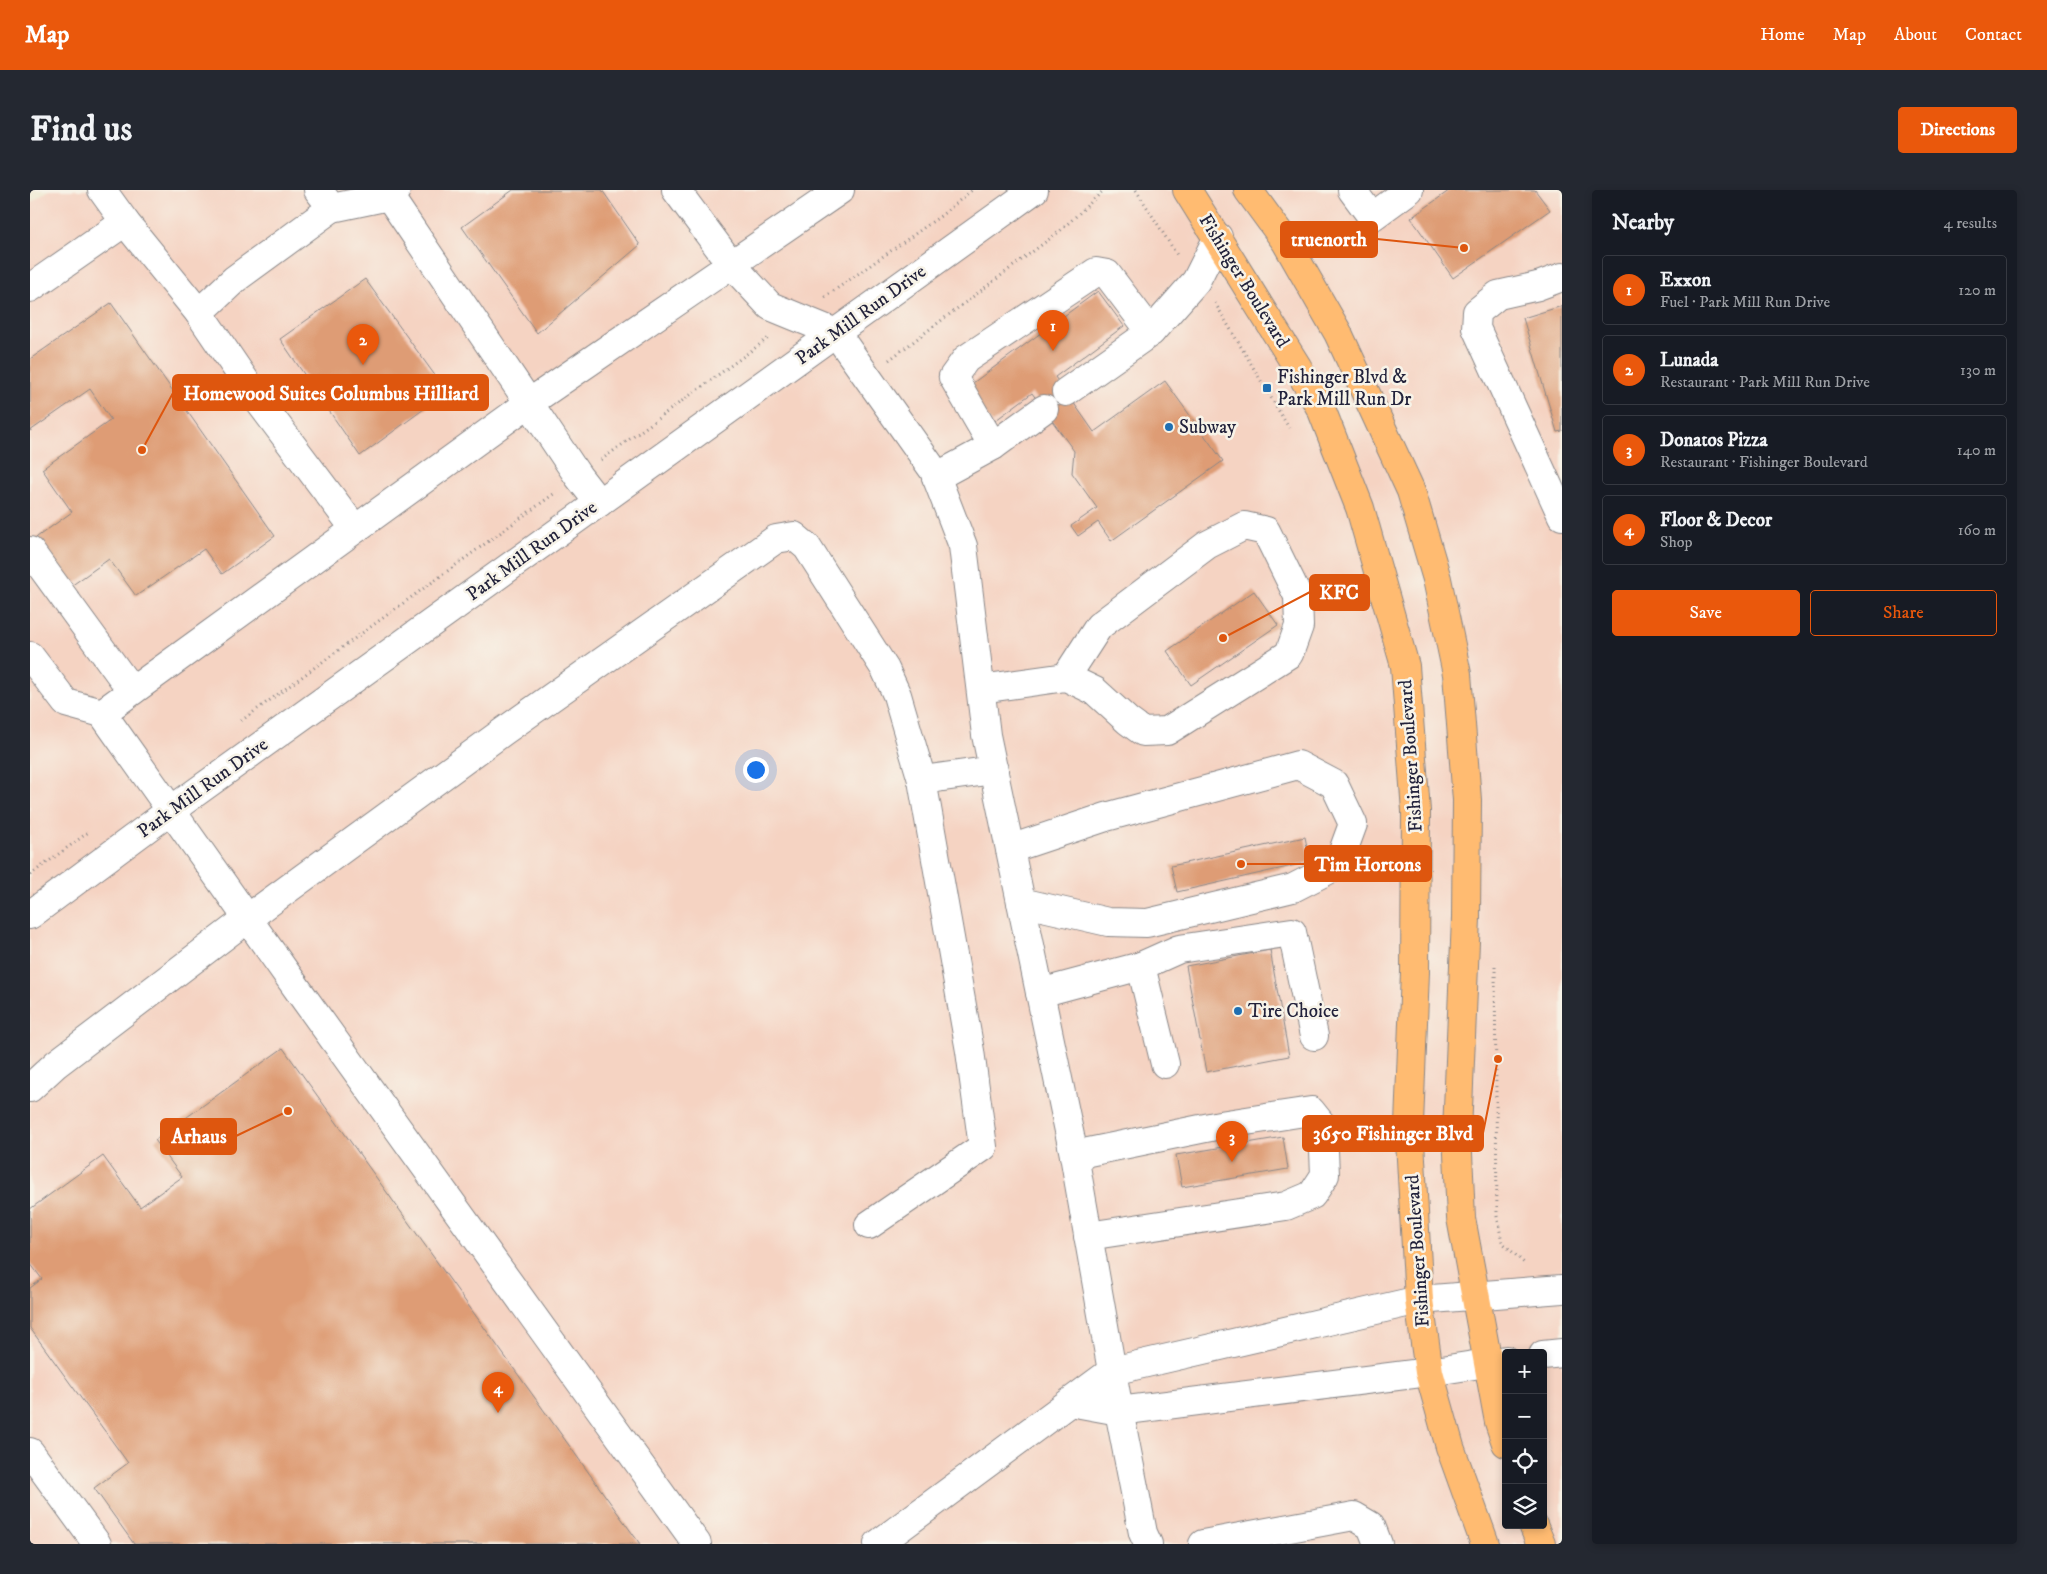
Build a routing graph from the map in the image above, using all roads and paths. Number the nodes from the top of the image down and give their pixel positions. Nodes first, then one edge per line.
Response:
1 (102, 190) edge
2 (676, 190) edge
3 (840, 190) edge
4 (972, 190) edge
5 (1034, 190) edge
6 (1104, 190) edge
7 (1136, 190) edge
8 (1187, 190) edge
9 (1248, 190) edge
10 (1352, 190) edge
11 (1409, 190) edge
12 (393, 193) edge
13 (325, 199) edge
14 (125, 222) junction
15 (1218, 237) junction
16 (731, 264) junction
17 (1562, 276) edge
18 (1196, 280) junction
19 (30, 288) edge
20 (200, 312) junction
21 (797, 317) junction
22 (1152, 332) junction
23 (836, 333) junction
24 (866, 377) junction
25 (1066, 392) dead end
26 (529, 404) junction
27 (1044, 410) dead end
28 (1289, 428) dead end
29 (993, 446) junction
30 (578, 476) junction
31 (936, 477) junction
32 (599, 503) junction
33 (1562, 516) edge
34 (355, 529) junction
35 (30, 550) edge
36 (30, 656) edge
37 (1066, 677) junction
38 (981, 689) junction
39 (132, 691) junction
40 (102, 713) junction
41 (241, 721) dead end
42 (994, 770) junction
43 (922, 780) junction
44 (170, 811) junction
45 (91, 830) dead end
46 (1010, 849) junction
47 (30, 875) edge
48 (1021, 902) junction
49 (30, 914) edge
50 (248, 918) junction
51 (1141, 966) junction
52 (1040, 993) junction
53 (1314, 1036) dead end
54 (1165, 1064) dead end
55 (30, 1088) edge
56 (1074, 1155) junction
57 (870, 1225) dead end
58 (1088, 1236) junction
59 (1562, 1289) edge
60 (1475, 1295) junction
61 (1420, 1300) junction
62 (1562, 1353) edge
63 (1547, 1355) edge
64 (1497, 1361) edge
65 (1112, 1371) junction
66 (1429, 1372) junction
67 (1070, 1402) junction
68 (1119, 1411) junction
69 (1505, 1439) edge
70 (30, 1452) edge
71 (1535, 1529) edge
72 (1374, 1535) edge
73 (97, 1544) edge
74 (697, 1544) edge
75 (878, 1544) edge
76 (1148, 1544) edge
77 (1203, 1544) edge
78 (1485, 1544) edge
79 (1541, 1544) edge

1 - 14 street
2 - 16 street
3 - 16 street
4 - 21 path
5 - 23 street, Park Mill Run Drive
6 - 24 path
7 - 18 path
8 - 15 main road, Fishinger Boulevard
9 - 60 main road
10 - 11 street
12 - 13 street
12 - 26 street
13 - 20 street
14 - 19 street
14 - 20 street
15 - 18 street
15 - 61 main road, Fishinger Boulevard
16 - 21 street
16 - 26 street
17 - 33 street
18 - 22 street
18 - 28 path
20 - 34 street
21 - 23 street
21 - 30 path
22 - 25 street
22 - 29 street
23 - 24 street
23 - 32 street, Park Mill Run Drive
24 - 31 street
26 - 30 street
26 - 34 street
27 - 29 street
29 - 31 street
30 - 32 street
30 - 41 path
31 - 38 street
32 - 44 street, Park Mill Run Drive
34 - 39 street
35 - 39 street
36 - 40 street
37 - 37 street
37 - 38 street
38 - 42 street
39 - 40 street
40 - 44 street
42 - 43 street
42 - 46 street
43 - 50 street
43 - 57 street
44 - 49 street, Park Mill Run Drive
44 - 50 street
45 - 47 path
46 - 48 street
46 - 48 street
48 - 52 street
50 - 55 street
50 - 74 street
51 - 52 street
51 - 53 street
51 - 54 street
52 - 56 street
56 - 58 street
56 - 58 street
58 - 65 street
59 - 60 street
60 - 61 street
60 - 64 main road
61 - 65 street
61 - 66 main road, Fishinger Boulevard
62 - 63 street
64 - 66 street
64 - 69 main road
65 - 67 street
65 - 68 street
66 - 68 street
66 - 78 main road, Fishinger Boulevard
67 - 68 street
67 - 75 street
68 - 76 street
70 - 73 street
71 - 79 main road
72 - 77 street

